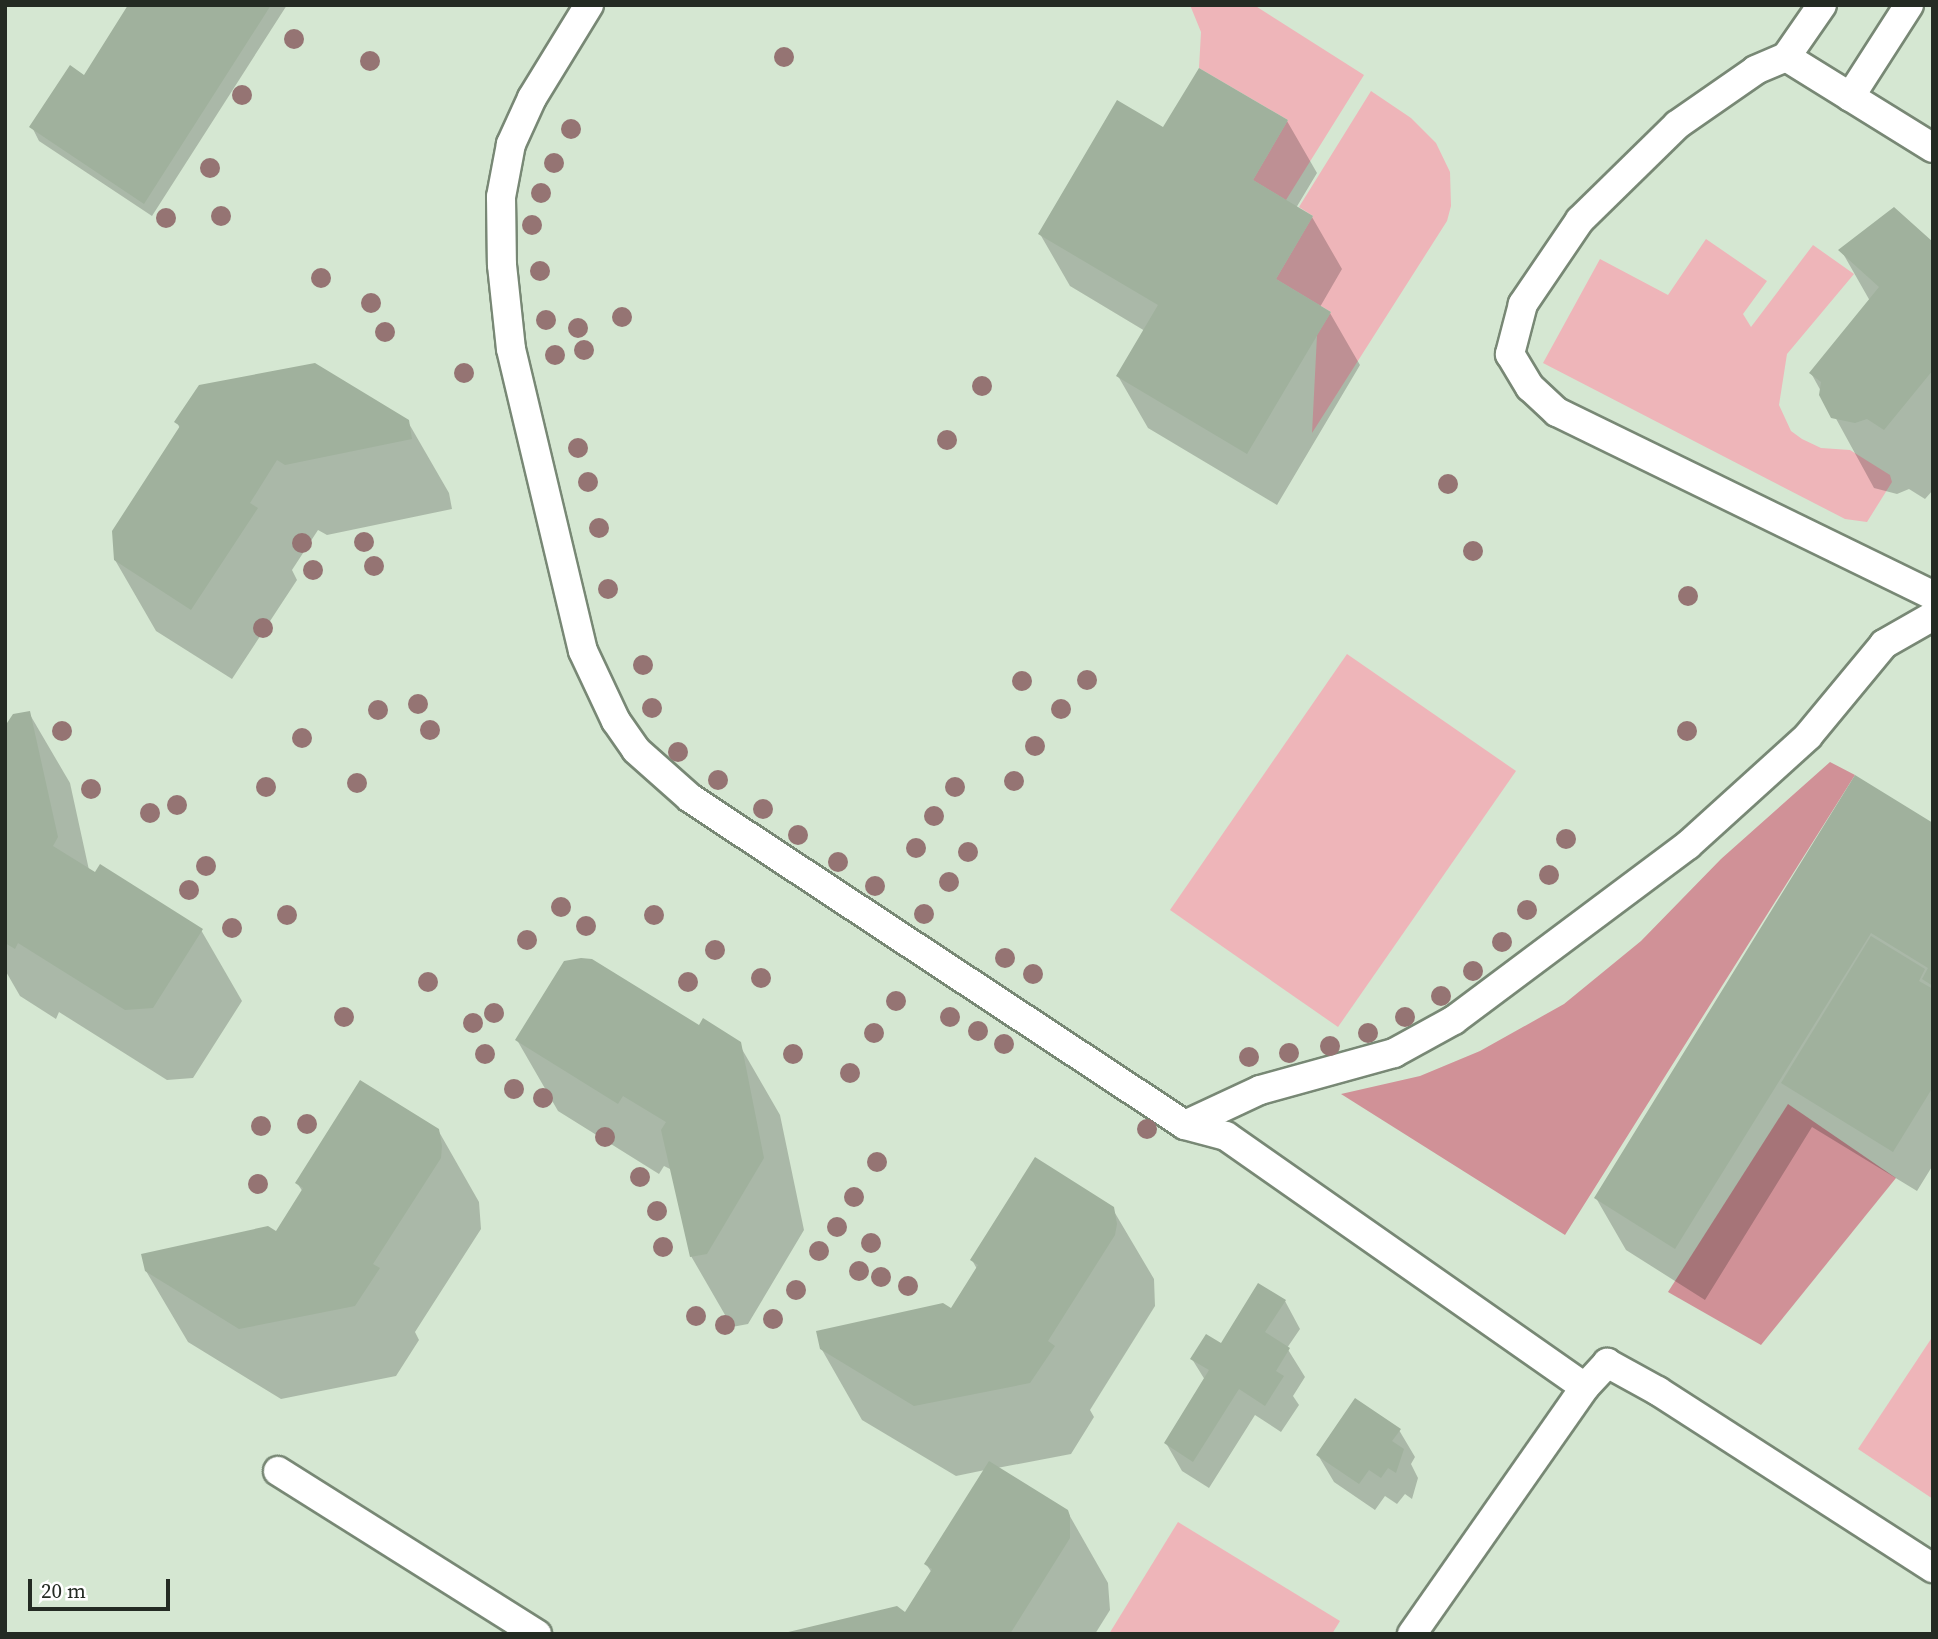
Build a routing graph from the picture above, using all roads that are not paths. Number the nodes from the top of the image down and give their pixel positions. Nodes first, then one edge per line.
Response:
1 (589, 5) edge
2 (1822, 5) edge
3 (1909, 5) edge
4 (1786, 57) junction
5 (1850, 97) junction
6 (1933, 148) edge
7 (1933, 596) edge
8 (1933, 617) edge
9 (1185, 1125) junction
10 (1586, 1387) junction
11 (278, 1471) dead end
12 (1933, 1569) edge
13 (537, 1634) edge
14 (1412, 1634) edge

1 - 9 lane
2 - 4 lane
3 - 5 lane
4 - 5 lane
4 - 7 lane
5 - 6 lane
8 - 9 lane
9 - 10 lane
10 - 12 lane
10 - 14 lane
11 - 13 lane

